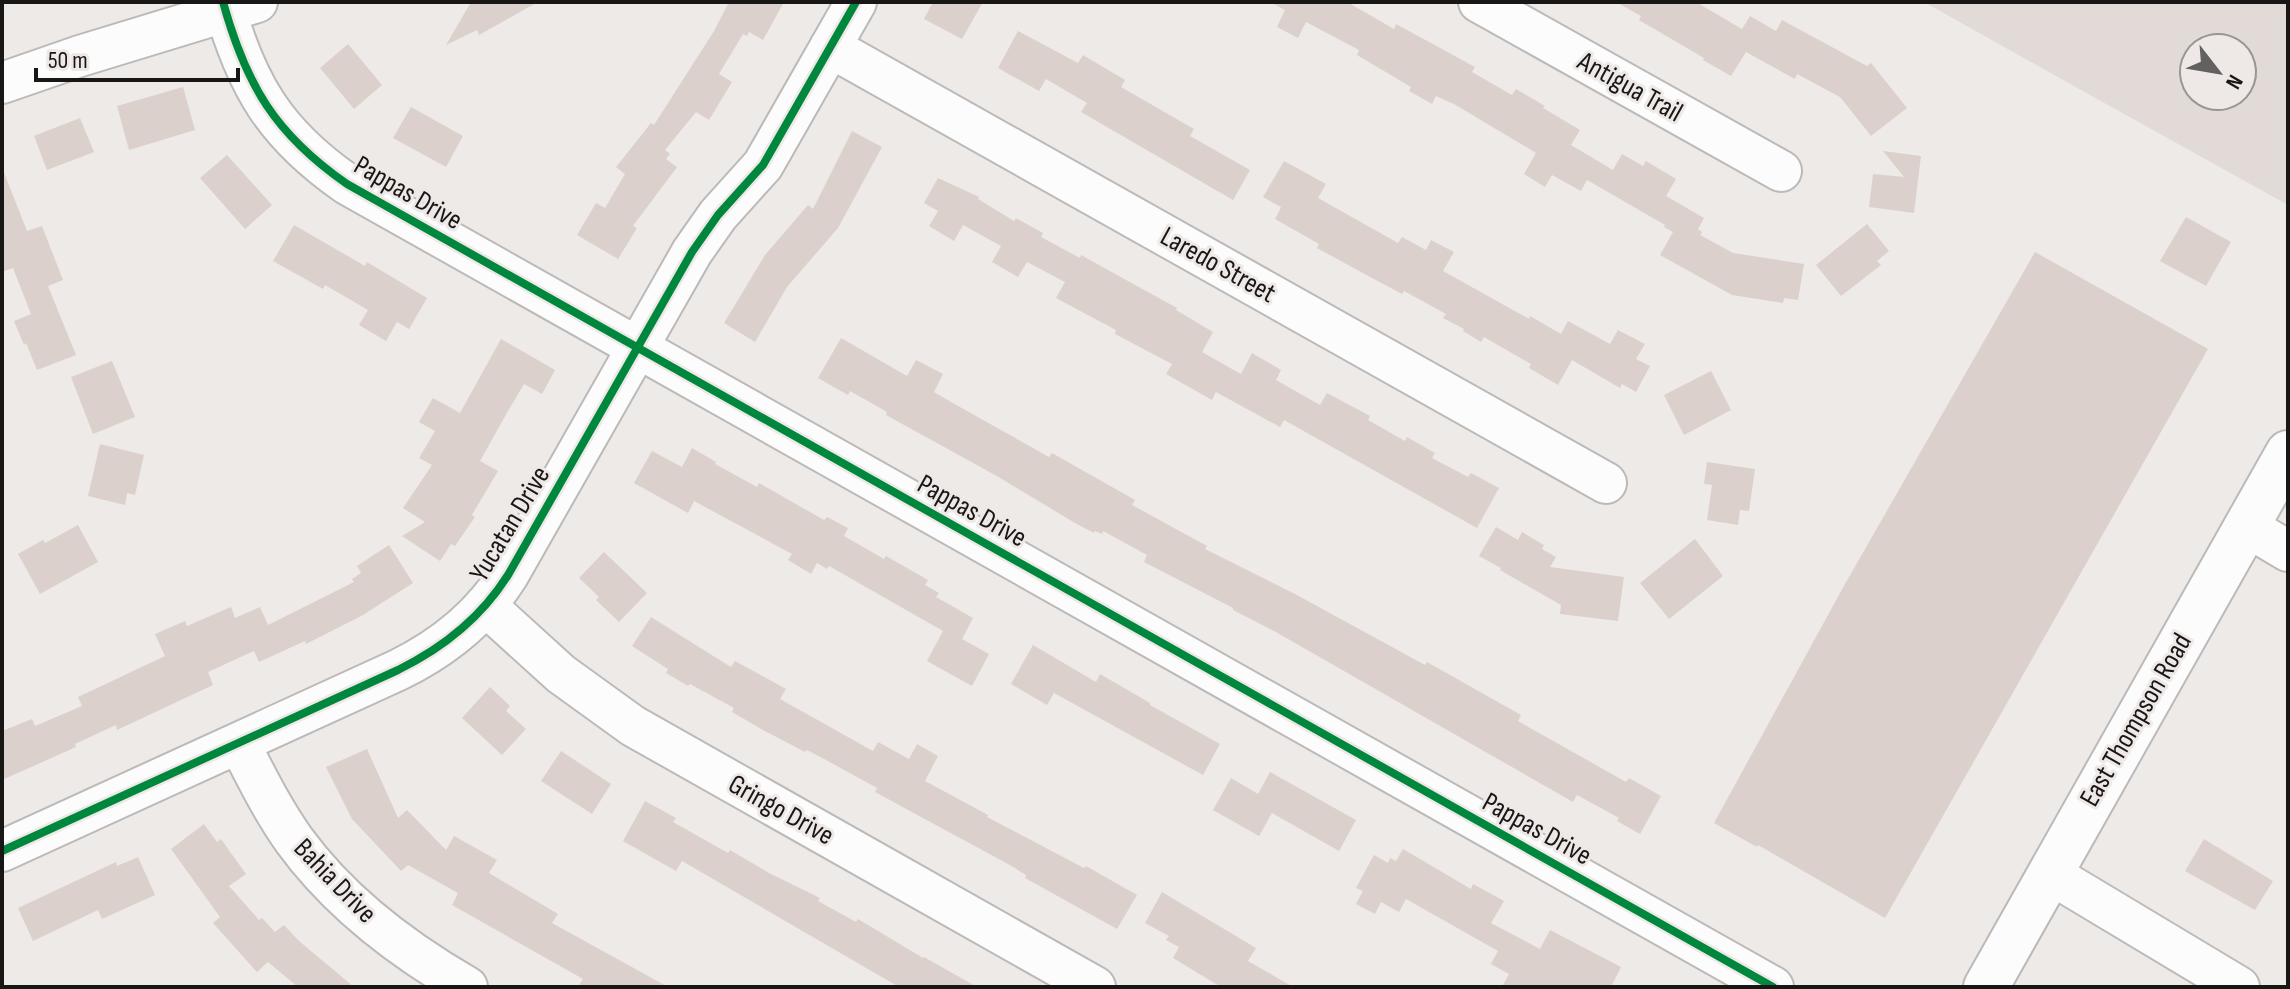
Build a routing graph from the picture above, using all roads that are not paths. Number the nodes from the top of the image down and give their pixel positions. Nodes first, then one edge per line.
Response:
1 (856, 2) edge
2 (1479, 2) edge
3 (235, 5) edge
4 (830, 47) junction
5 (2, 83) edge
6 (1781, 171) dead end
7 (638, 348) junction
8 (2288, 453) edge
9 (1606, 483) dead end
10 (2246, 526) junction
11 (2288, 551) edge
12 (485, 605) junction
13 (239, 743) junction
14 (2, 851) edge
15 (2049, 873) junction
16 (1720, 974) edge
17 (443, 981) edge
18 (1095, 987) edge
19 (1773, 987) edge
20 (1986, 987) edge
21 (2239, 987) edge

1 - 4 street, Yucatan Drive
2 - 6 street, Antigua Trail
3 - 5 street
3 - 7 street, Pappas Drive
4 - 7 street, Yucatan Drive
4 - 9 street, Laredo Street
7 - 12 street, Yucatan Drive
7 - 16 street, Pappas Drive
8 - 10 main road, East Thompson Road
10 - 11 street
10 - 15 main road, East Thompson Road
12 - 13 street, Yucatan Drive
12 - 18 street, Gringo Drive
13 - 14 street, Yucatan Drive
13 - 17 street, Bahia Drive
15 - 20 main road, East Thompson Road
15 - 21 street
16 - 19 street, Pappas Drive

